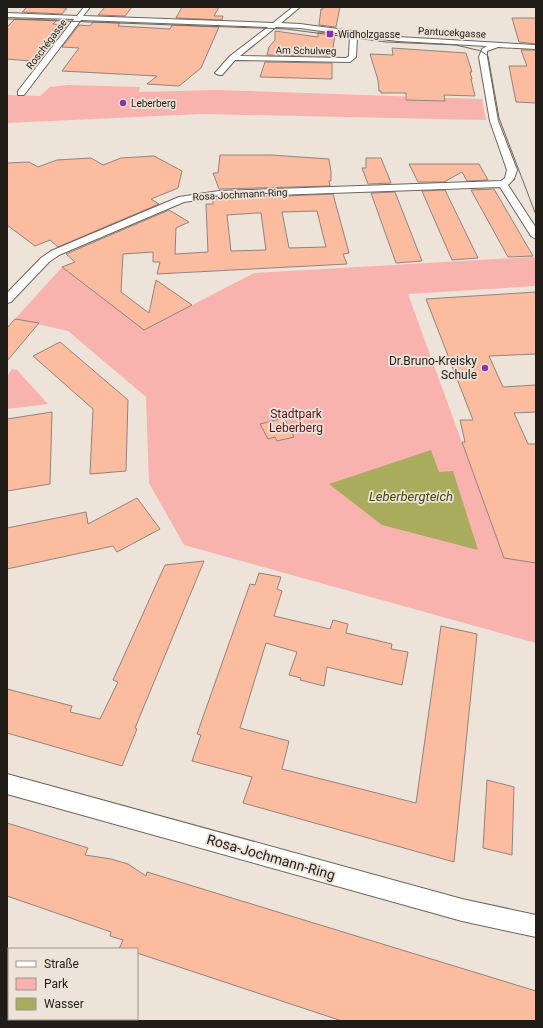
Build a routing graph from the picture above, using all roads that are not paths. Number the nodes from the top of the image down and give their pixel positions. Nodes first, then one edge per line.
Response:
1 (87, 7) edge
2 (298, 7) edge
3 (7, 15) edge
4 (79, 17) junction
5 (276, 24) junction
6 (354, 33) junction
7 (497, 45) junction
8 (536, 48) edge
9 (233, 58) junction
10 (218, 73) dead end
11 (21, 93) dead end
12 (503, 184) junction
13 (536, 236) edge
14 (7, 300) edge
15 (7, 784) edge
16 (536, 926) edge

1 - 4 street, Roschégasse
2 - 5 street
3 - 4 street, Pantucekgasse
4 - 5 street, Pantucekgasse
4 - 11 street, Roschégasse
5 - 6 street, Pantucekgasse
5 - 9 street
6 - 7 street, Pantucekgasse
6 - 9 street, Am Schulweg
7 - 8 street, Pantucekgasse
7 - 12 street
9 - 10 street
12 - 13 street
12 - 14 street, Rosa-Jochmann-Ring
15 - 16 street, Rosa-Jochmann-Ring

